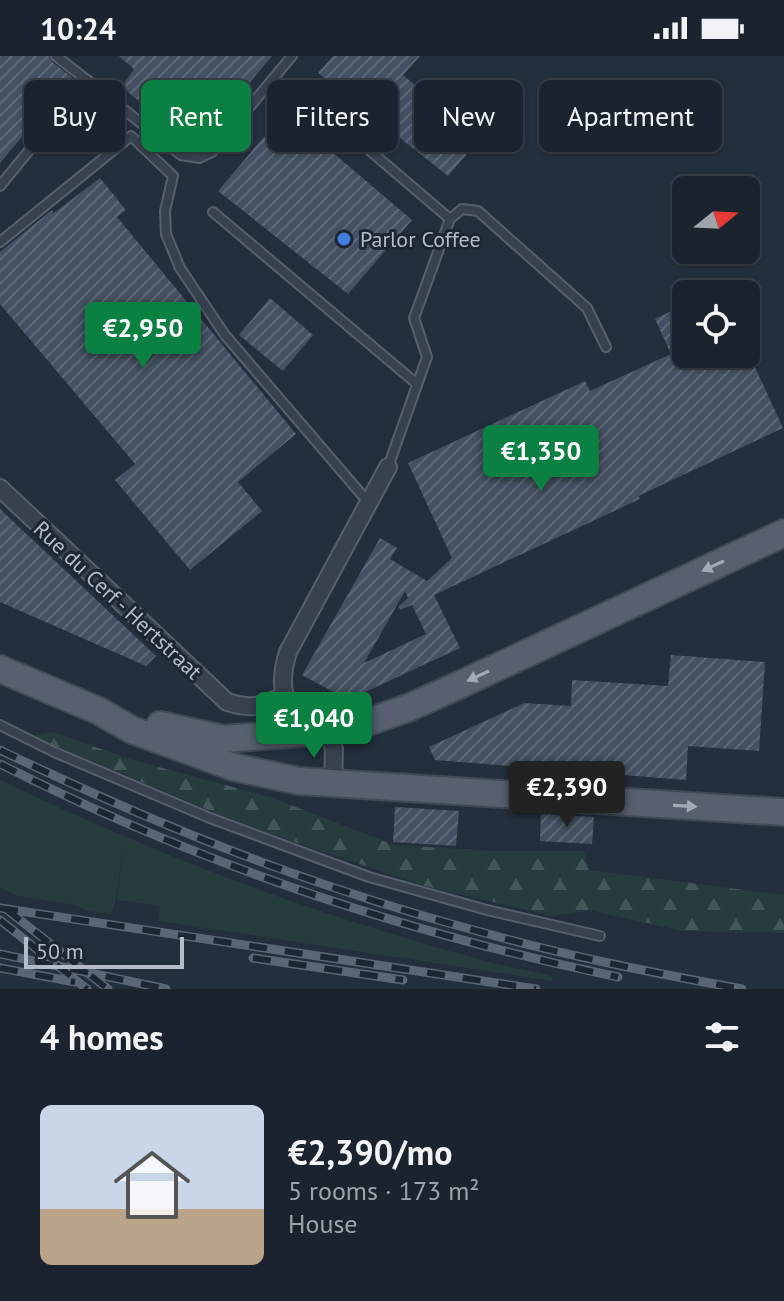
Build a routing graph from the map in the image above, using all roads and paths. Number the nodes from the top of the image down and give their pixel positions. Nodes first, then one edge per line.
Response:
1 (56, 56) edge
2 (292, 56) edge
3 (87, 80) edge
4 (125, 110) edge
5 (28, 152) edge
6 (371, 152) edge
7 (0, 186) edge
8 (213, 212) dead end
9 (450, 219) junction
10 (0, 242) edge
11 (606, 347) dead end
12 (417, 384) junction
13 (388, 467) joint
14 (0, 488) edge
15 (369, 503) junction
16 (784, 533) edge
17 (0, 669) edge
18 (284, 696) junction
19 (99, 711) junction
20 (0, 725) edge
21 (328, 731) junction
22 (333, 785) junction
23 (784, 812) edge
24 (600, 936) dead end

1 - 3 lane
2 - 4 lane
5 - 7 lane
6 - 9 lane
8 - 12 lane
9 - 11 lane
9 - 12 lane
10 - 15 lane
12 - 13 lane
13 - 15 street
14 - 18 street, Rue du Cerf - Hertstraat
15 - 18 street
16 -> 21 main road
17 - 19 main road
18 - 21 street
19 - 21 main road
19 - 22 main road
20 - 24 lane
21 - 22 street
22 -> 23 main road

